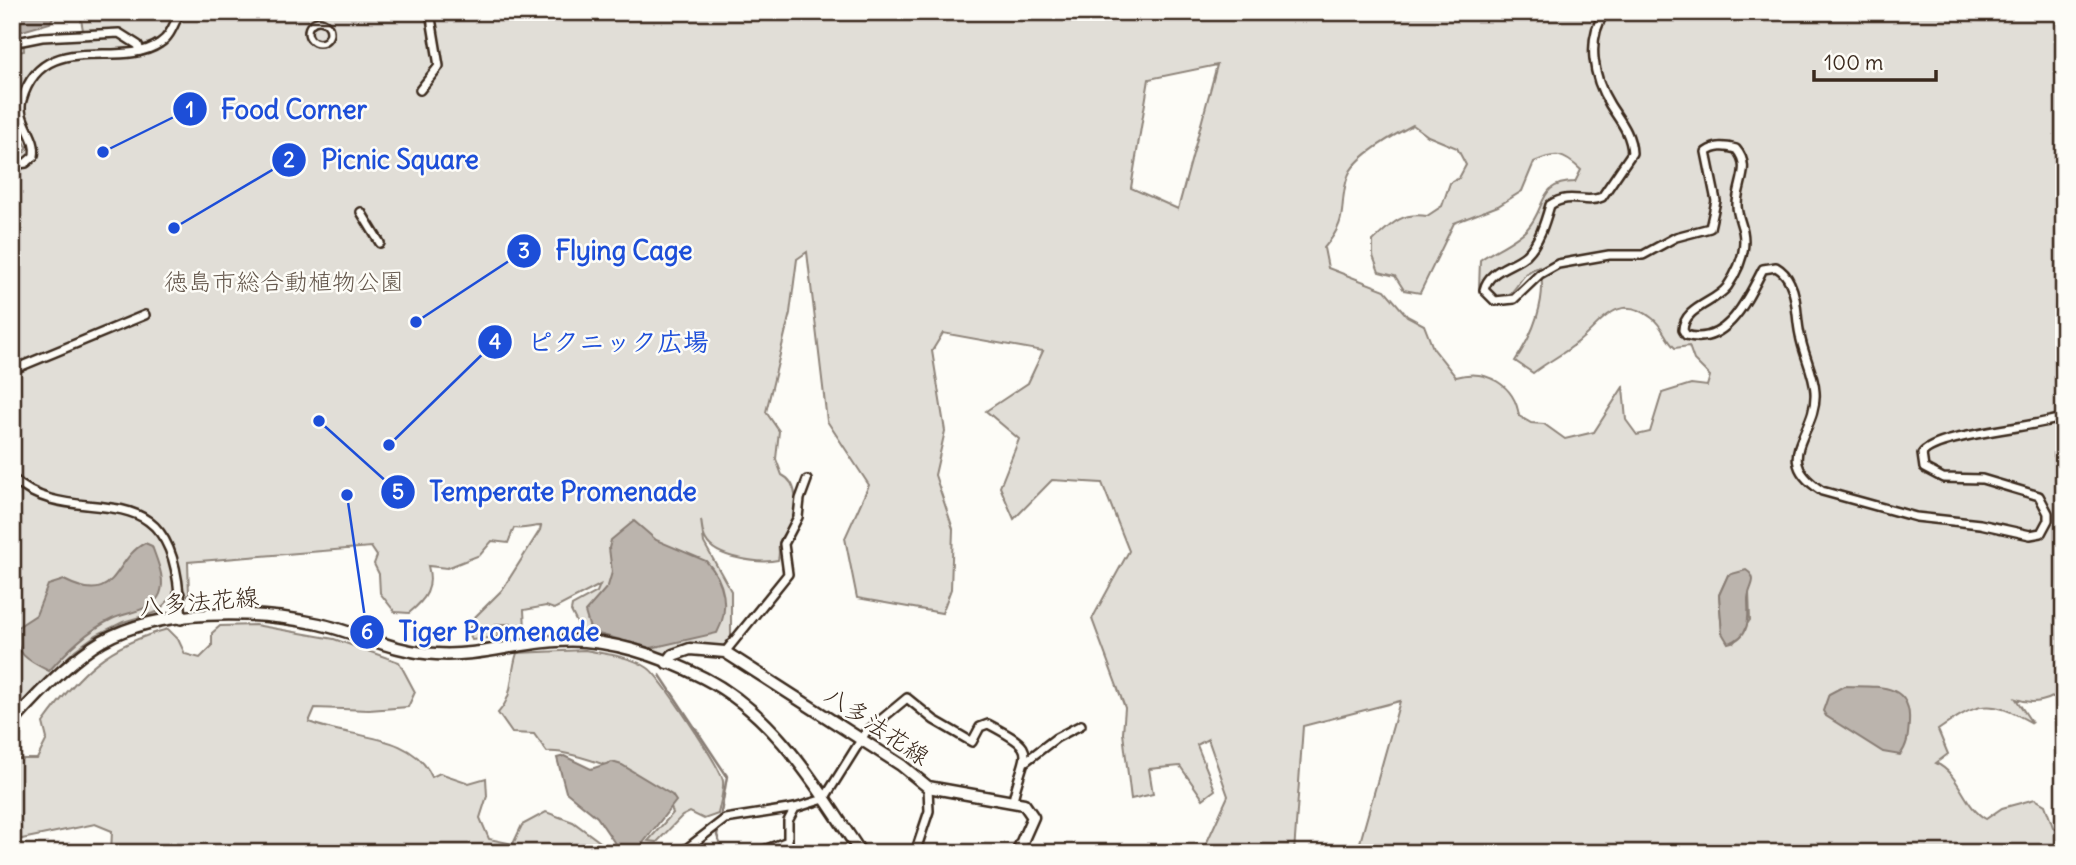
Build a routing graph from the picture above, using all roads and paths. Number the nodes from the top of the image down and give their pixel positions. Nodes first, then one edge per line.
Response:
1 (180, 12) edge
2 (430, 12) edge
3 (1605, 12) edge
4 (310, 38) joint
5 (12, 43) edge
6 (140, 51) junction
7 (420, 90) dead end
8 (12, 165) edge
9 (361, 212) dead end
10 (380, 243) dead end
11 (145, 315) dead end
12 (12, 370) edge
13 (2064, 417) edge
14 (12, 478) edge
15 (807, 480) dead end
16 (179, 594) joint
17 (181, 619) junction
18 (725, 652) junction
19 (667, 663) junction
20 (12, 723) edge
21 (1082, 725) dead end
22 (861, 740) junction
23 (1026, 761) junction
24 (928, 787) junction
25 (824, 799) junction
26 (1013, 800) junction
27 (795, 808) junction
28 (681, 853) edge
29 (757, 853) edge
30 (861, 853) edge
31 (915, 853) edge
32 (1017, 853) edge

1 - 6 street
2 - 7 street
3 - 13 street
4 - 4 street
5 - 6 street
6 - 8 street
9 - 10 street
11 - 12 street
14 - 16 street
15 - 18 street
16 - 17 street
17 - 19 main road, 八多法花線
17 - 20 main road, 八多法花線
18 - 19 main road, 八多法花線
18 - 22 main road, 八多法花線
19 - 25 main road, 八多法花線
21 - 23 street
22 - 23 street
22 - 24 main road, 八多法花線
22 - 25 street
23 - 26 street
24 - 26 main road, 八多法花線
24 - 31 street
25 - 27 street
25 - 30 main road, 八多法花線
26 - 32 main road
27 - 28 street
27 - 29 street

